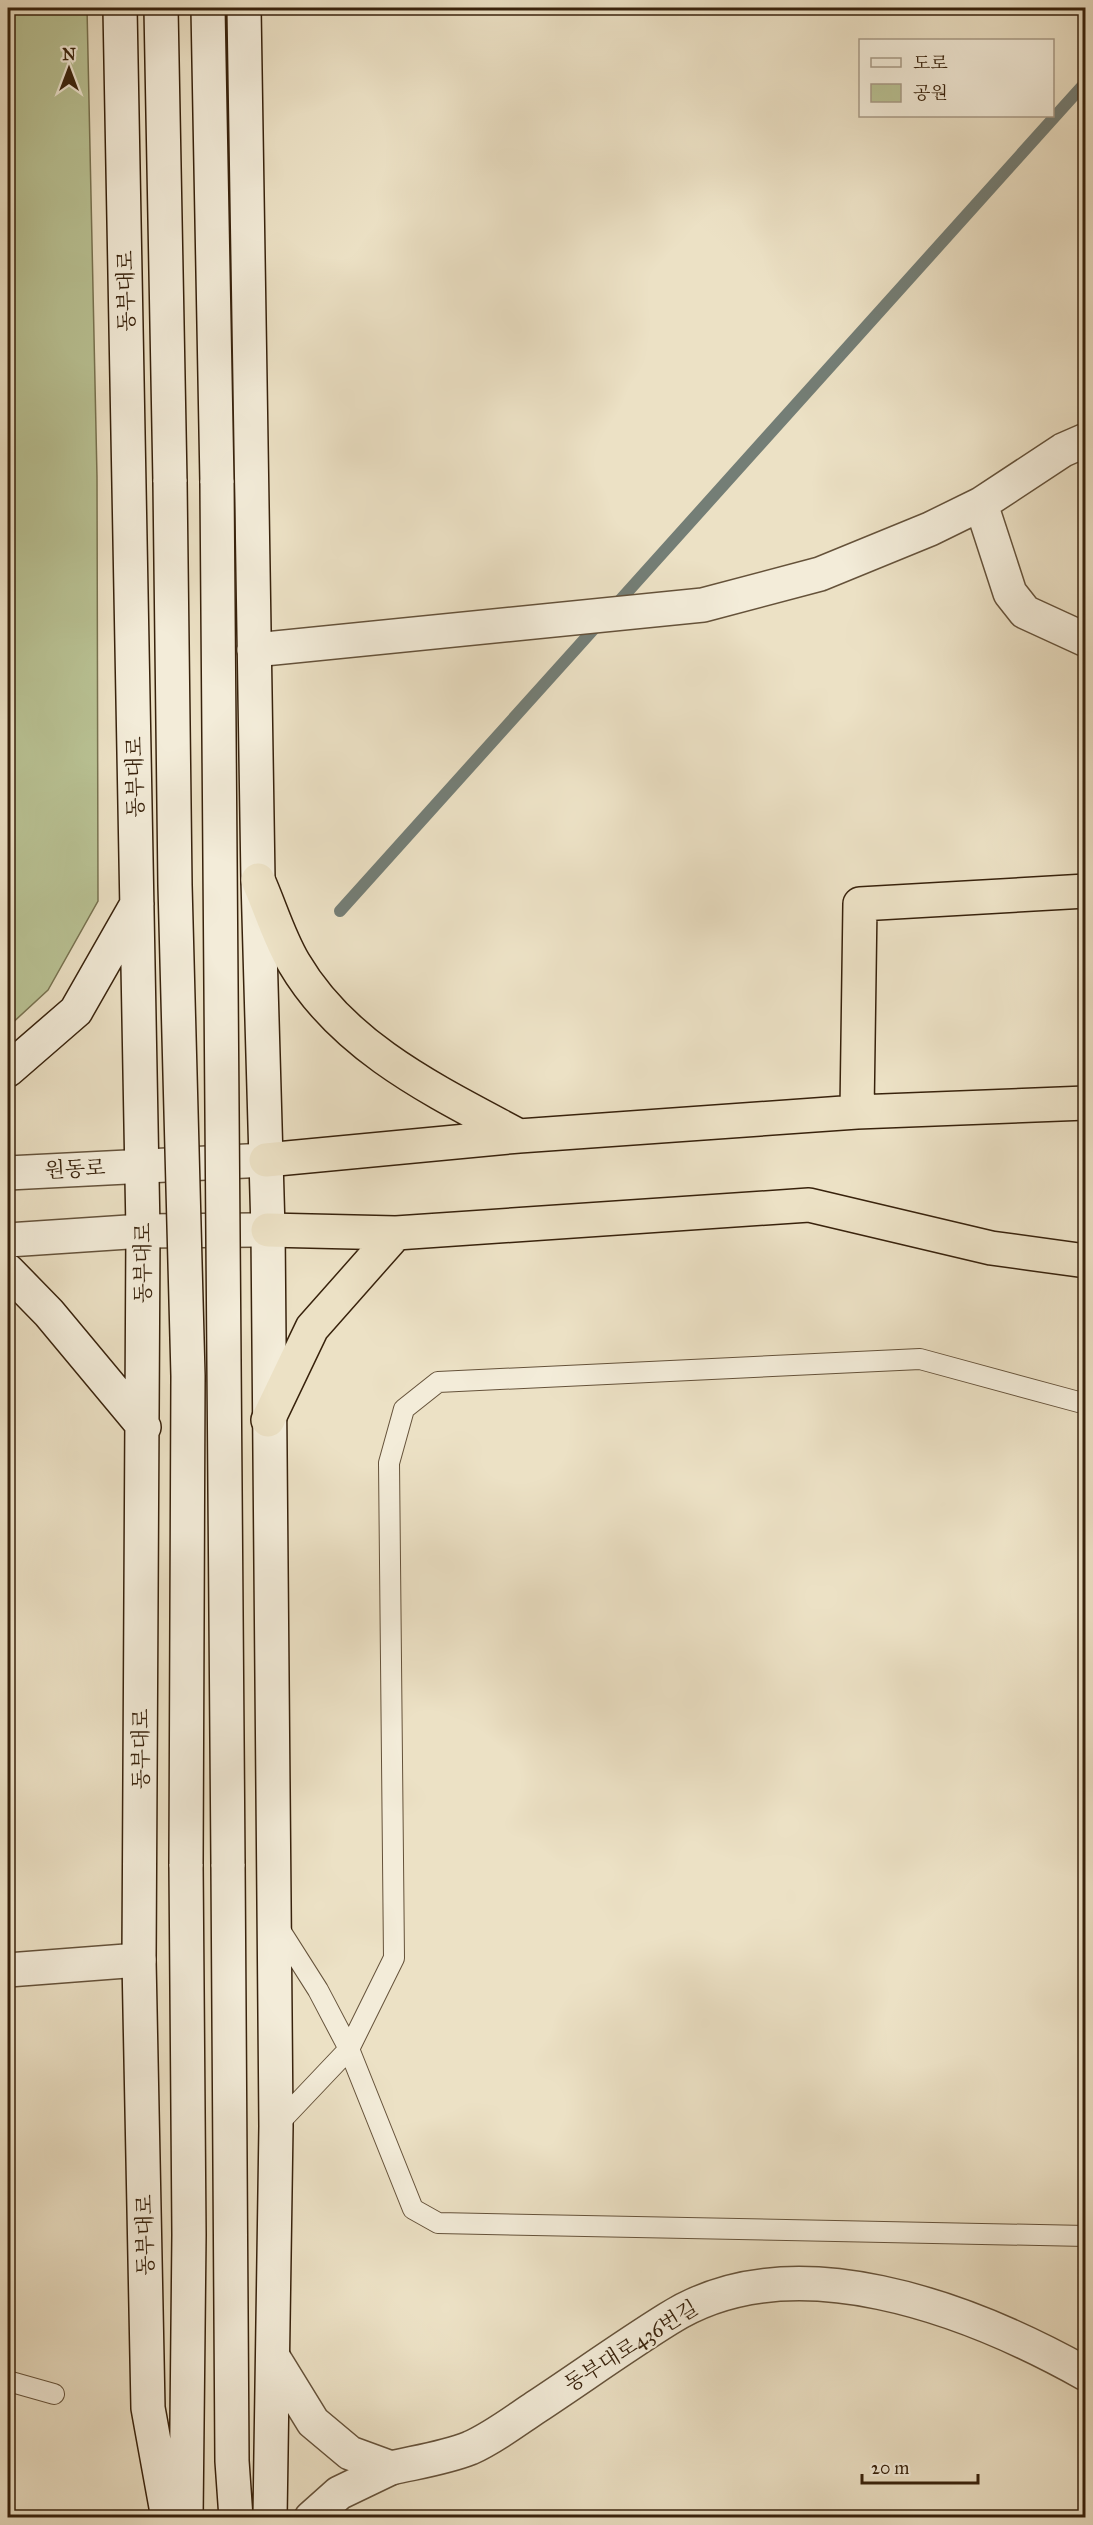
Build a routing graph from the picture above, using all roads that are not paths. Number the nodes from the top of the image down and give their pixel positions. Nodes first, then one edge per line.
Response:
1 (120, 8) edge
2 (161, 8) edge
3 (208, 8) edge
4 (244, 8) edge
5 (1086, 440) edge
6 (981, 504) junction
7 (1086, 640) edge
8 (254, 650) junction
9 (258, 879) junction
10 (1086, 891) edge
11 (138, 902) junction
12 (8, 1070) edge
13 (1086, 1102) edge
14 (857, 1112) junction
15 (519, 1136) junction
16 (266, 1160) junction
17 (141, 1165) junction
18 (8, 1173) edge
19 (268, 1230) junction
20 (142, 1231) junction
21 (396, 1233) junction
22 (8, 1240) edge
23 (1086, 1261) edge
24 (8, 1271) edge
25 (1086, 1404) edge
26 (268, 1420) junction
27 (144, 1427) junction
28 (273, 1920) junction
29 (139, 1960) junction
30 (8, 1970) edge
31 (349, 2049) junction
32 (276, 2126) junction
33 (1086, 2236) edge
34 (273, 2357) junction
35 (1086, 2374) edge
36 (8, 2381) edge
37 (54, 2394) dead end
38 (391, 2468) junction
39 (168, 2517) edge
40 (186, 2517) edge
41 (236, 2517) edge
42 (270, 2517) edge
43 (311, 2517) edge

1 - 11 main road, 동부대로
2 - 40 main road, 동부대로, bridge
3 - 41 main road, bridge
4 - 8 main road
5 - 6 main road
6 - 7 main road
6 - 8 main road
8 - 9 main road
9 - 15 highway
9 - 16 main road
10 - 14 highway
11 - 12 main road
11 - 17 main road, 동부대로
13 - 14 highway
14 - 15 highway
15 - 16 highway
16 - 17 main road, 원동로
16 - 19 main road
17 - 18 main road, 원동로
17 - 20 main road, 동부대로
19 - 20 main road
19 - 21 highway
19 - 26 main road
20 - 22 main road
20 - 27 main road, 동부대로
21 - 23 highway
21 - 26 highway
24 - 27 main road
25 - 31 lane
26 - 28 main road
27 - 29 main road, 동부대로
28 - 31 lane
28 - 32 main road
29 - 30 main road
29 - 39 main road, 동부대로
31 - 32 lane
31 - 33 lane
32 - 34 main road
34 - 38 main road
34 - 42 main road
35 - 38 main road, 동부대로436번길
36 - 37 lane
38 - 43 main road, 동부대로436번길

